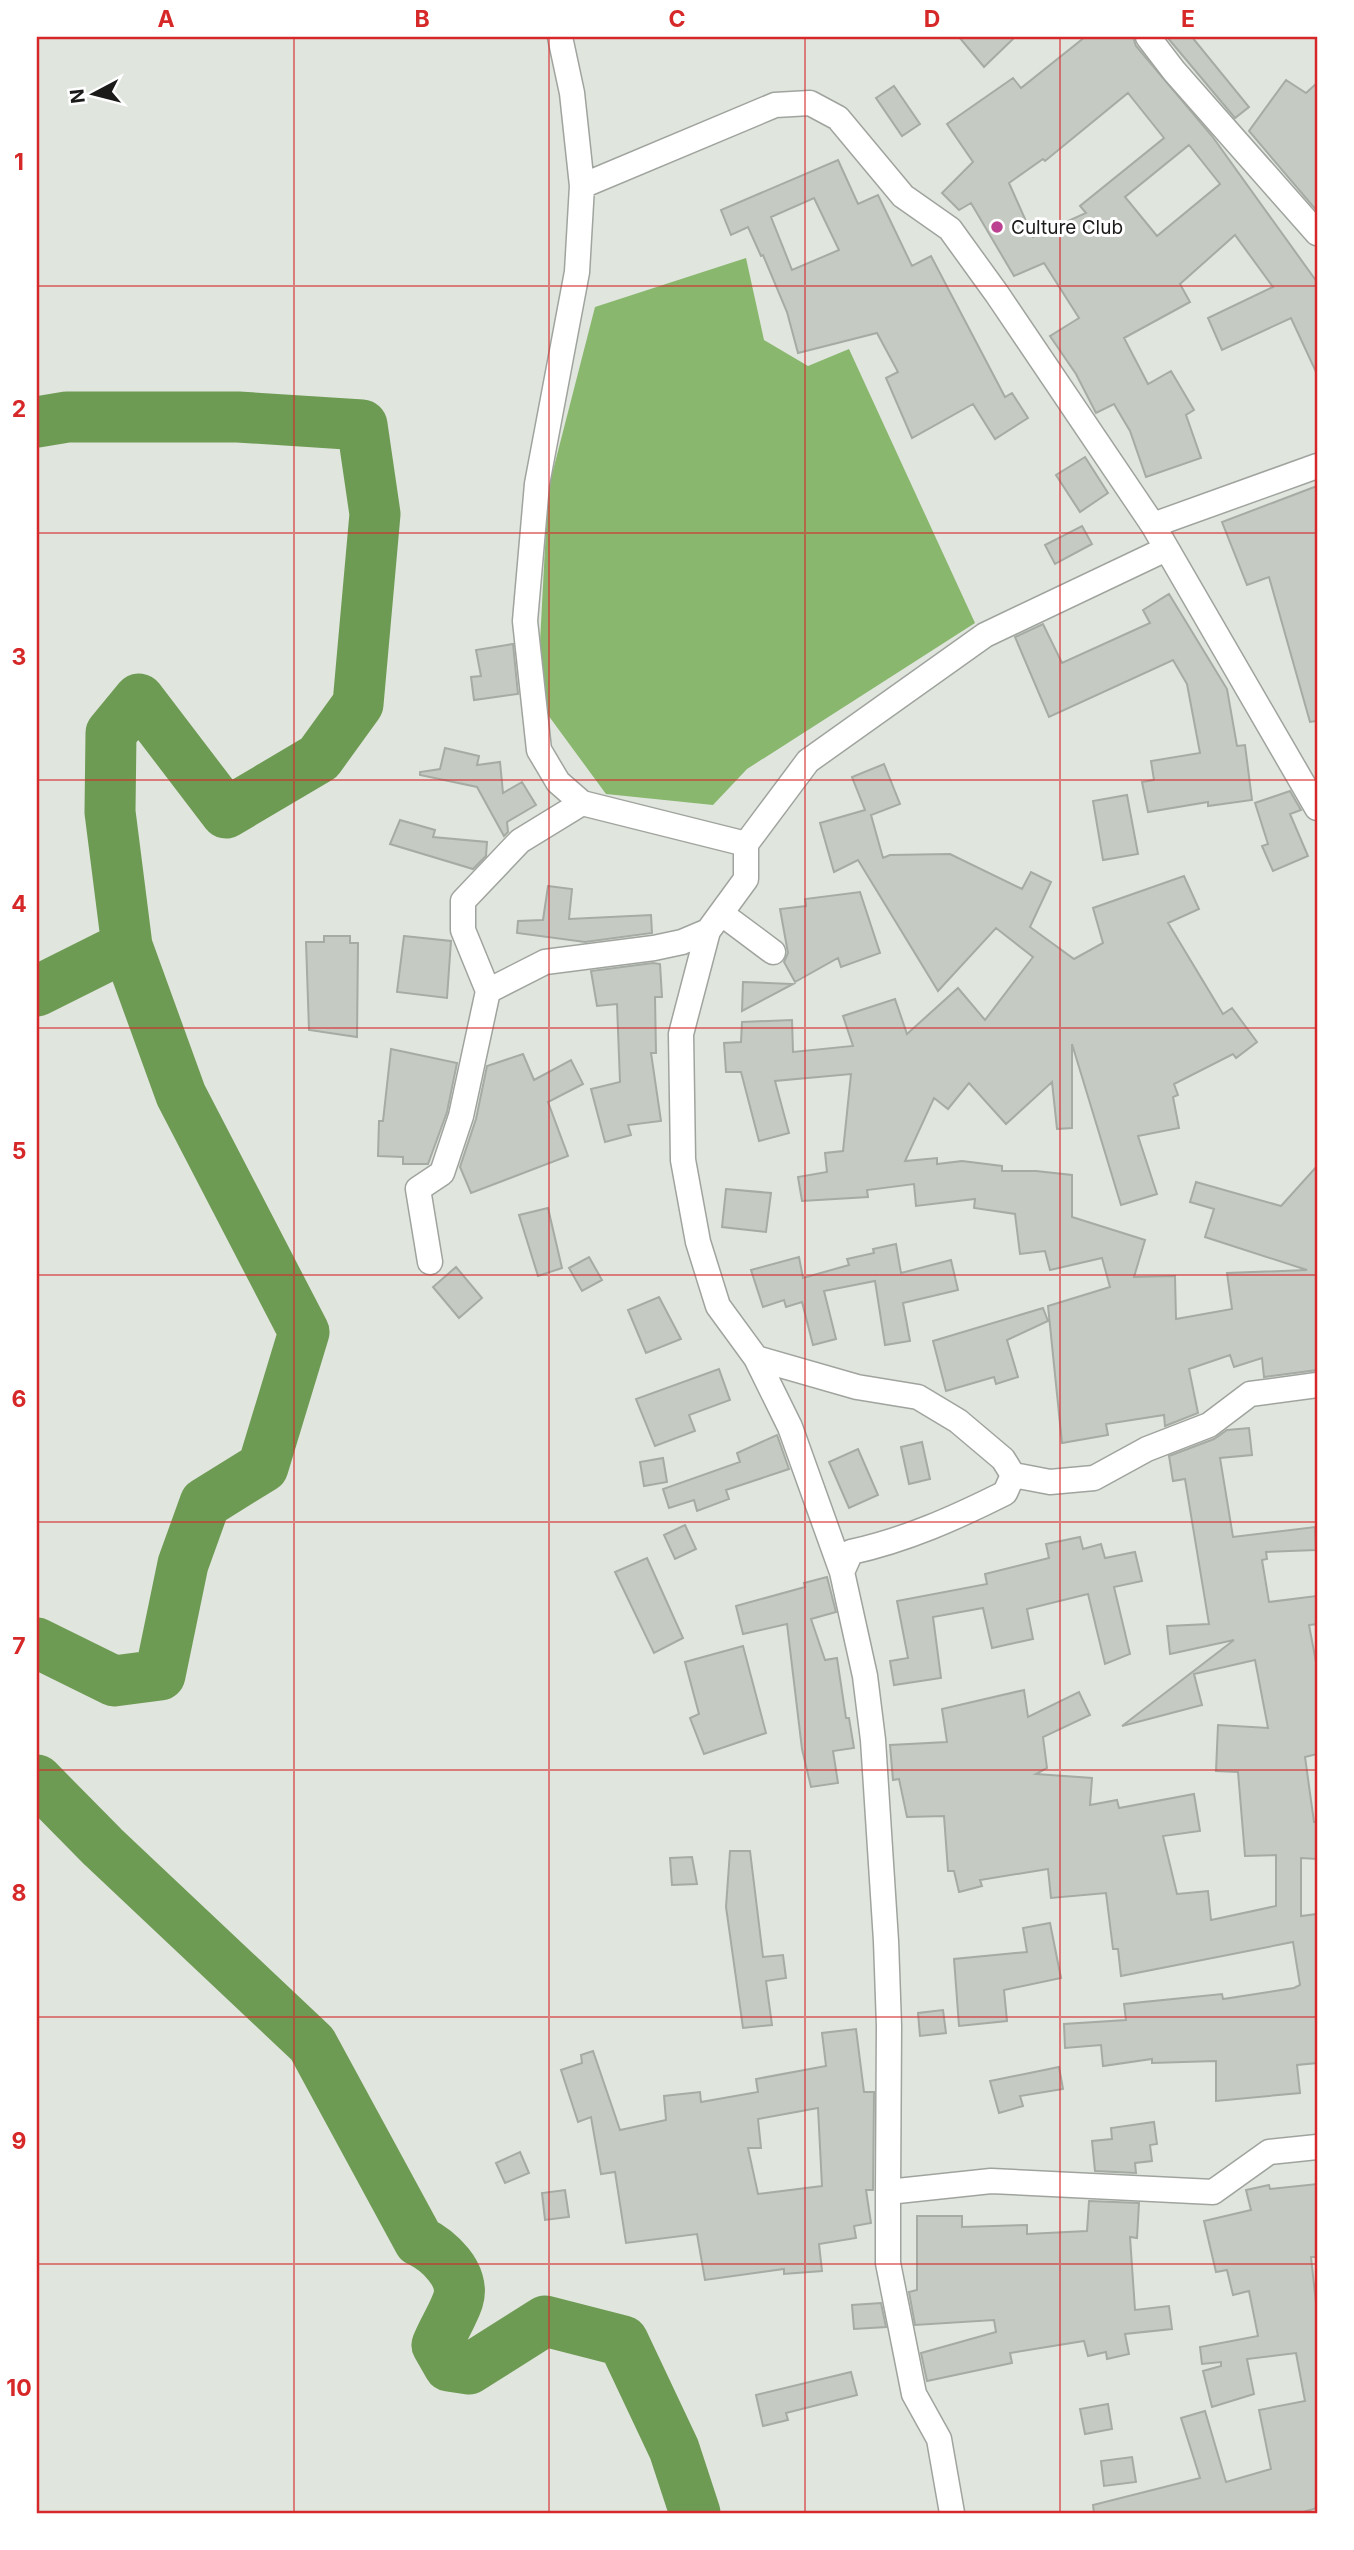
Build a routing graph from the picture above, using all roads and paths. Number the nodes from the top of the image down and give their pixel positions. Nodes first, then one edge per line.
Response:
1 (561, 37) edge
2 (1148, 37) edge
3 (582, 186) junction
4 (1317, 233) edge
5 (1317, 466) edge
6 (1153, 525) junction
7 (1166, 549) junction
8 (582, 803) junction
9 (1317, 808) edge
10 (746, 844) junction
11 (715, 923) junction
12 (773, 952) dead end
13 (488, 991) junction
14 (430, 1262) dead end
15 (756, 1358) junction
16 (1317, 1385) edge
17 (1013, 1475) junction
18 (842, 1572) junction
19 (1317, 2147) edge
20 (887, 2192) junction
21 (952, 2513) edge

1 - 3 street
2 - 4 street
3 - 6 street
3 - 8 street
5 - 6 street
6 - 7 street
7 - 9 street
7 - 10 street
8 - 10 street
8 - 13 street
10 - 11 street
11 - 12 street
11 - 13 street
11 - 15 street
13 - 14 street
15 - 17 street
15 - 18 street
16 - 17 street
17 - 18 street
18 - 20 street
19 - 20 street
20 - 21 street

